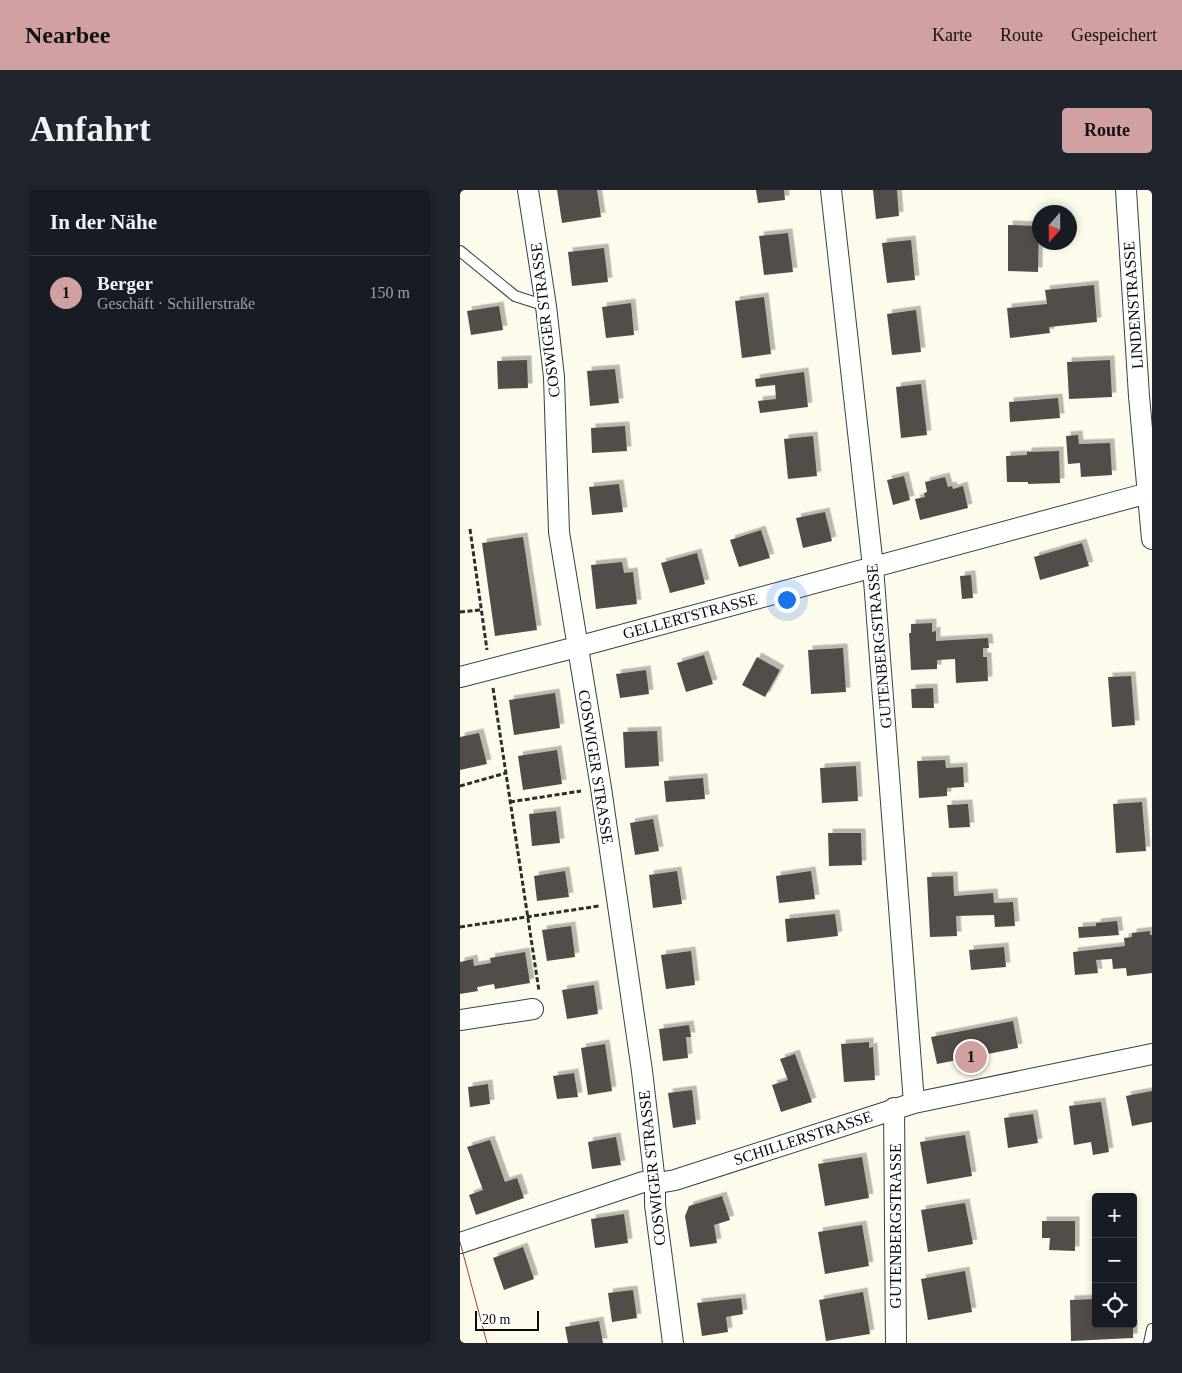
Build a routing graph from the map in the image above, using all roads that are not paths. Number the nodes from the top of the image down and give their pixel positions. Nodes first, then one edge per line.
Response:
1 (528, 190) edge
2 (831, 190) edge
3 (1126, 190) edge
4 (460, 251) edge
5 (546, 306) junction
6 (1150, 493) edge
7 (1152, 539) edge
8 (873, 567) junction
9 (577, 647) junction
10 (460, 675) edge
11 (533, 1009) road end
12 (460, 1020) edge
13 (1152, 1054) edge
14 (914, 1103) junction
15 (894, 1108) junction
16 (655, 1183) junction
17 (460, 1243) edge
18 (1152, 1329) edge
19 (673, 1343) edge
20 (896, 1343) edge
21 (1149, 1343) edge

1 - 5 street, COSWIGER STRASSE
2 - 8 street, GUTENBERGSTRASSE
3 - 6 street, LINDENSTRASSE
4 - 5 lane
5 - 9 street, COSWIGER STRASSE
6 - 7 street, LINDENSTRASSE
6 - 8 street, GELLERTSTRASSE
8 - 9 street, GELLERTSTRASSE
8 - 14 street, GUTENBERGSTRASSE
9 - 10 street, GELLERTSTRASSE
9 - 16 street, COSWIGER STRASSE
11 - 12 street
13 - 14 street, SCHILLERSTRASSE
14 - 15 street, SCHILLERSTRASSE
15 - 16 street, SCHILLERSTRASSE
15 - 20 street, GUTENBERGSTRASSE
16 - 17 street, SCHILLERSTRASSE
16 - 19 street, COSWIGER STRASSE
18 - 21 lane

